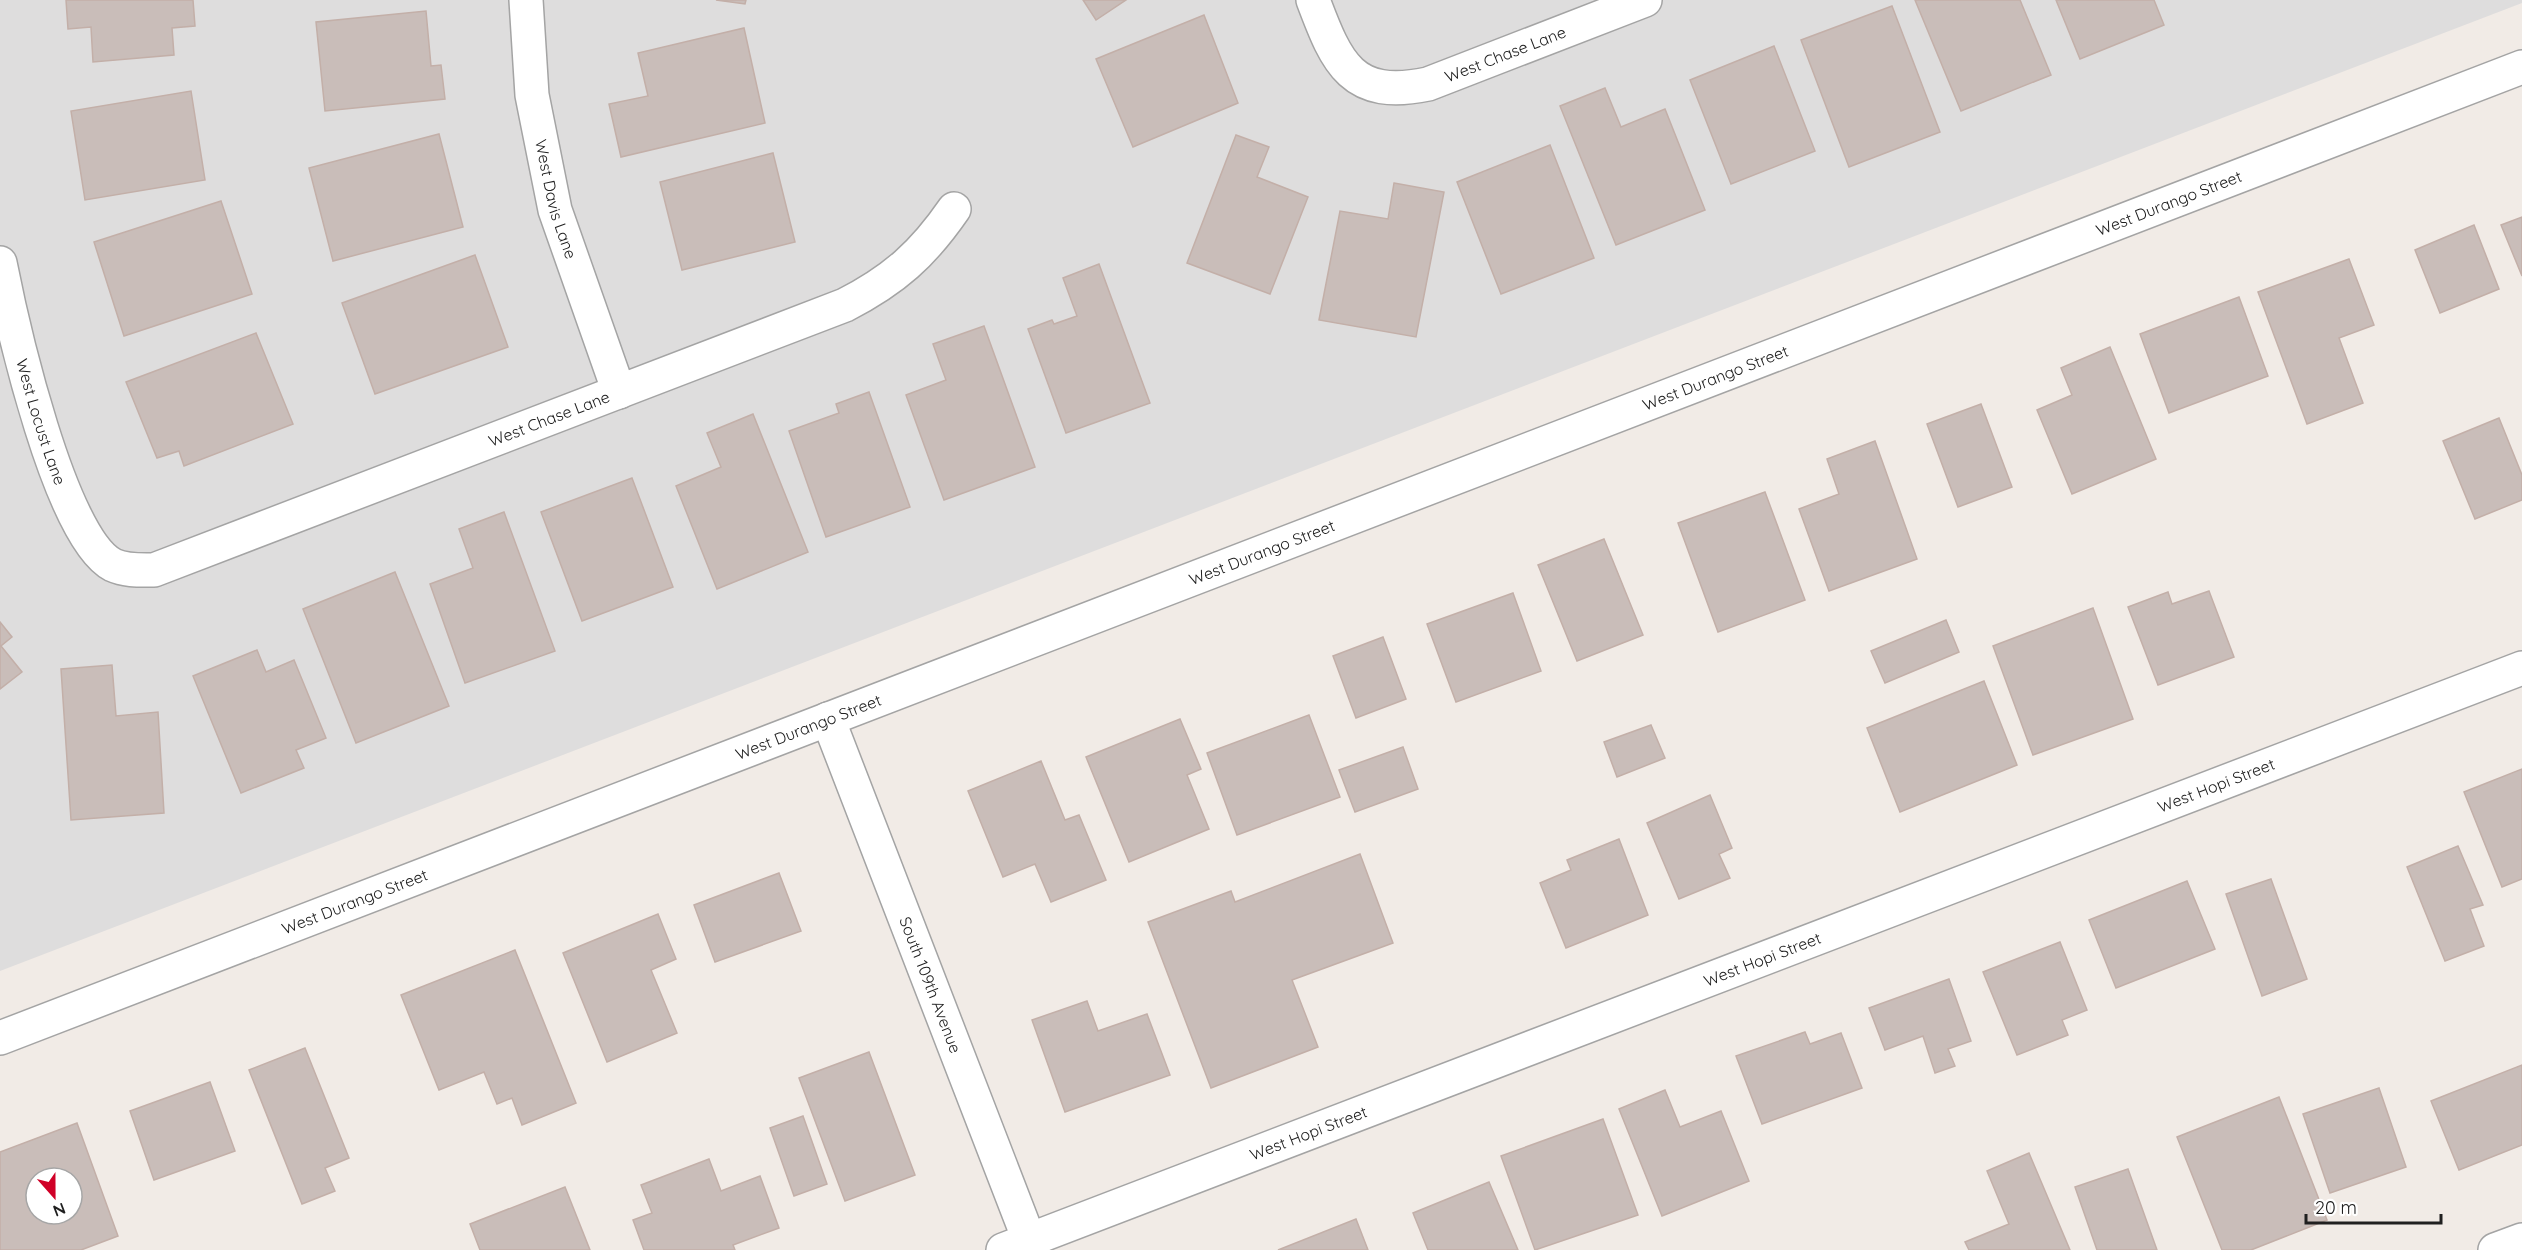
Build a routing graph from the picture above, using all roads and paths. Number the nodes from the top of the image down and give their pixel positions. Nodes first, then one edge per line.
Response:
1 (526, 0) edge
2 (1313, 0) edge
3 (1645, 0) edge
4 (2522, 67) edge
5 (954, 209) dead end
6 (0, 263) edge
7 (619, 392) junction
8 (113, 565) joint
9 (2522, 668) edge
10 (828, 719) junction
11 (0, 1038) edge
12 (2522, 1240) edge
13 (1022, 1246) edge
14 (2495, 1250) edge

1 - 7 street, West Davis Lane
2 - 3 street, West Chase Lane
4 - 10 street, West Durango Street
5 - 7 street, West Chase Lane
6 - 8 street, West Locust Lane
7 - 8 street, West Chase Lane
9 - 13 street, West Hopi Street
10 - 11 street, West Durango Street
10 - 13 street, South 109th Avenue
12 - 14 street

